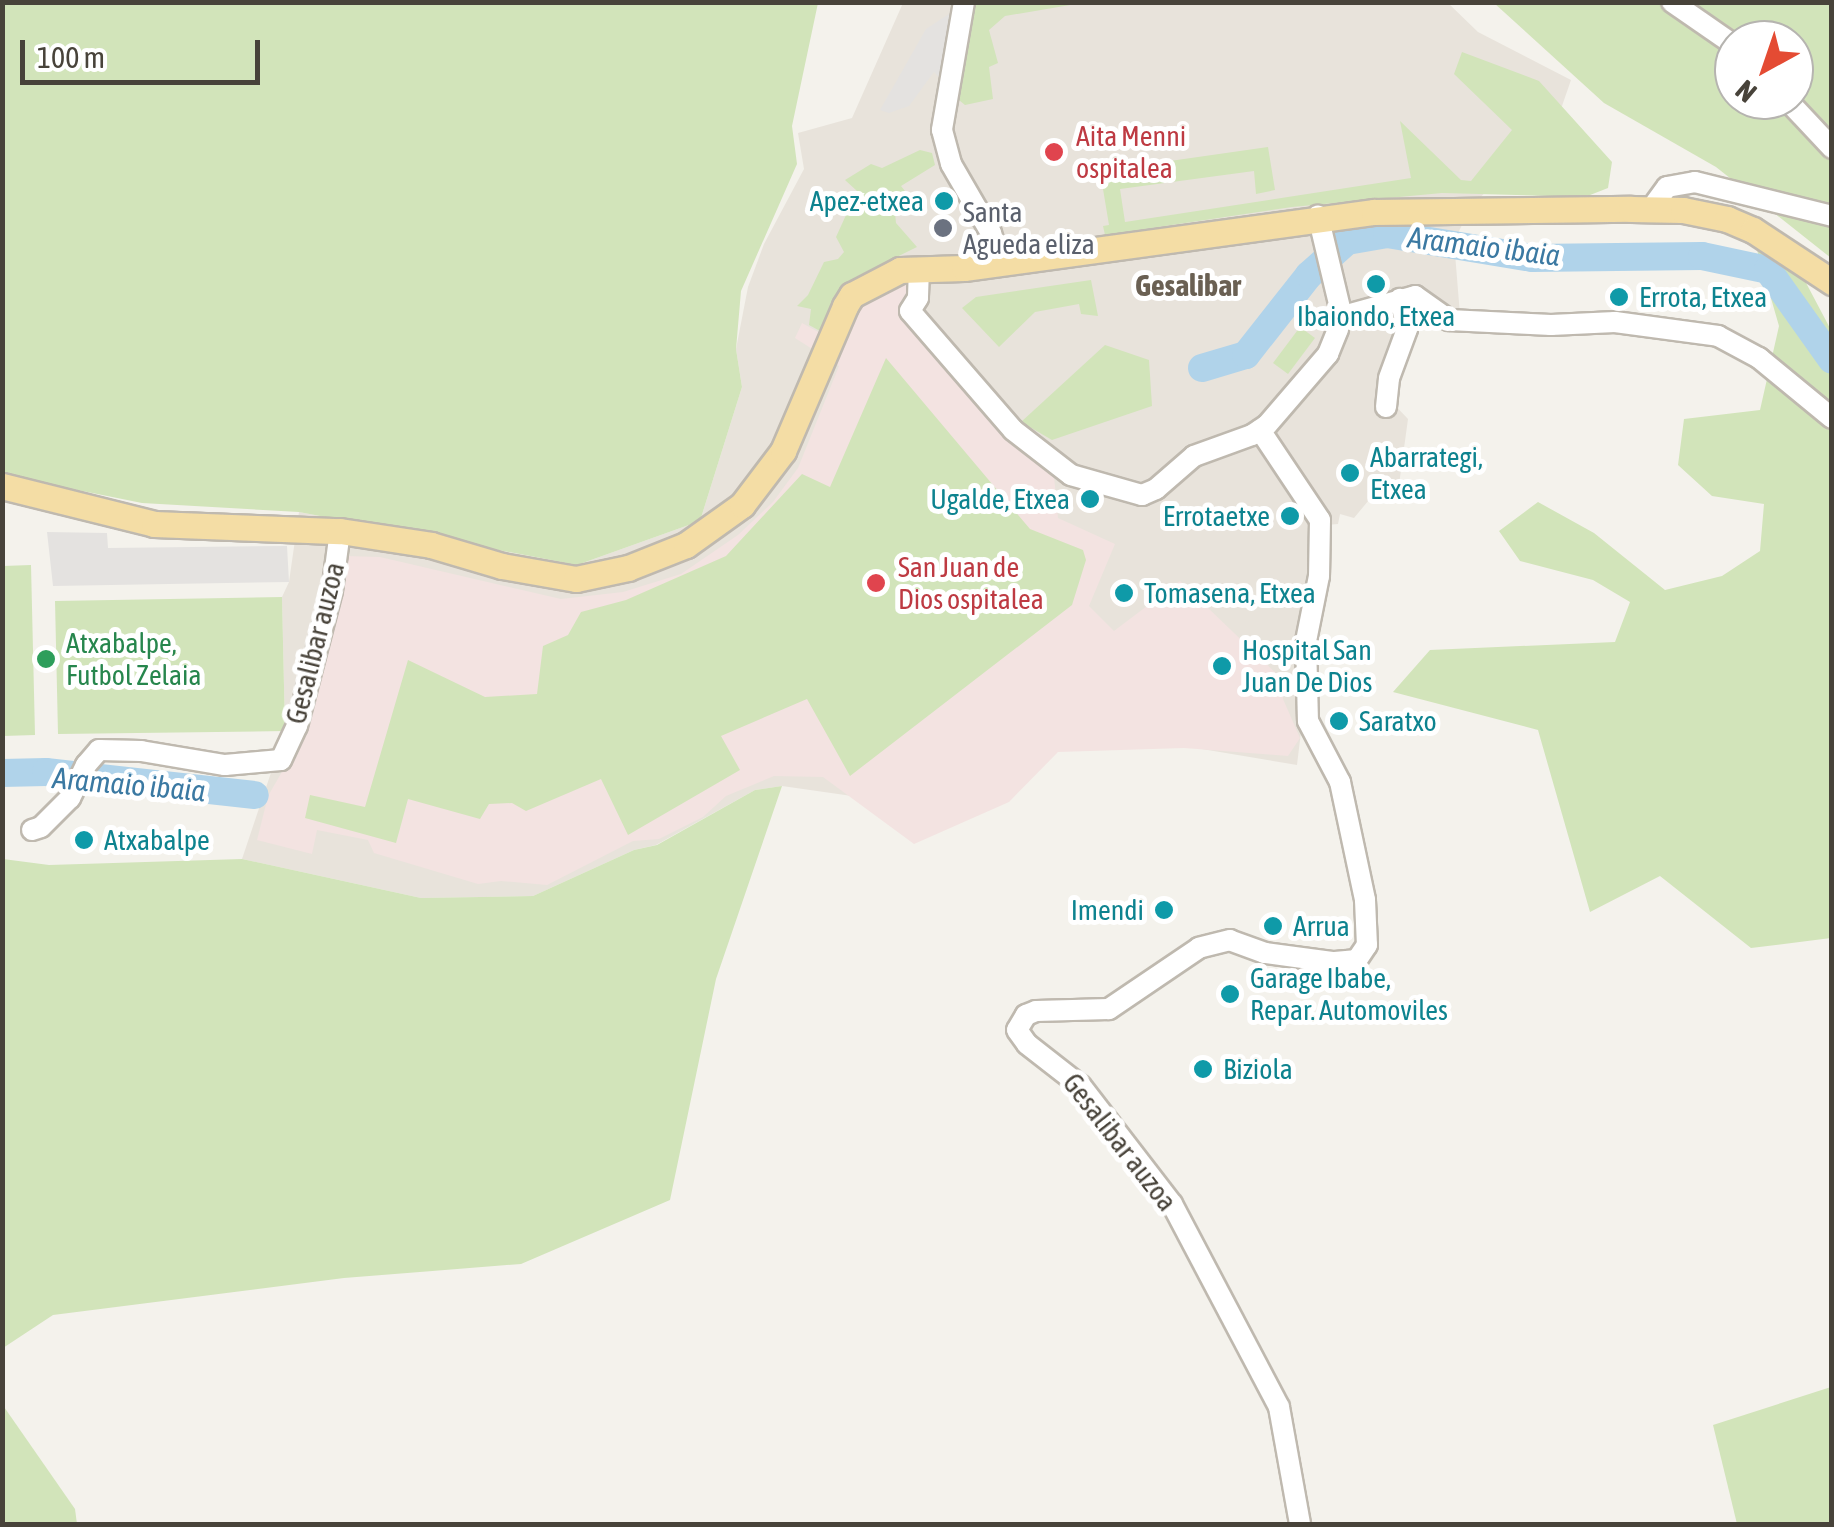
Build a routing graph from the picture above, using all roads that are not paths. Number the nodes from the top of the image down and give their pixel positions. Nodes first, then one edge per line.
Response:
1 (964, 2) edge
2 (1672, 2) edge
3 (1714, 31) edge
4 (1806, 120) edge
5 (1832, 148) edge
6 (1651, 209) junction
7 (1832, 216) edge
8 (1321, 228) junction
9 (1000, 263) junction
10 (919, 268) junction
11 (1832, 282) edge
12 (1407, 298) junction
13 (1340, 316) junction
14 (1386, 407) dead end
15 (1832, 418) edge
16 (1260, 430) junction
17 (2, 486) edge
18 (340, 530) junction
19 (32, 830) dead end
20 (1300, 1524) edge

1 - 9 street
2 - 3 street
4 - 5 street
6 - 7 street
6 - 8 main road
6 - 11 main road
8 - 9 main road
8 - 13 street
9 - 10 main road
10 - 16 street
10 - 18 main road
12 - 13 street
12 - 14 street
12 - 15 street
13 - 16 street
16 - 20 street, Gesalibar auzoa
17 - 18 main road
18 - 19 street, Gesalibar auzoa

